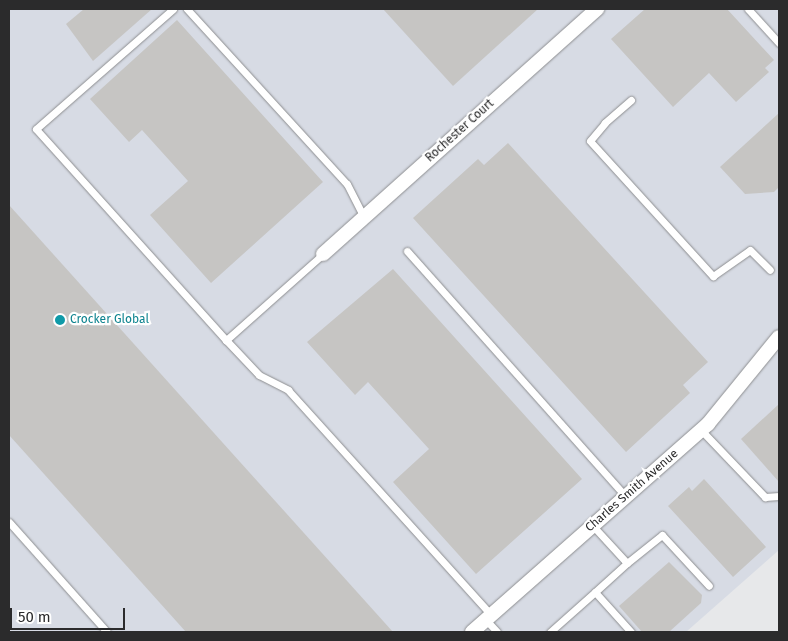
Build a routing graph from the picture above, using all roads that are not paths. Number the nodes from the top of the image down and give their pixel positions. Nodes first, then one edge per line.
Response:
1 (173, 9) edge
2 (187, 9) edge
3 (597, 9) edge
4 (748, 9) edge
5 (779, 43) edge
6 (632, 100) dead end
7 (364, 218) junction
8 (407, 251) dead end
9 (323, 254) joint
10 (770, 270) dead end
11 (779, 337) edge
12 (226, 340) junction
13 (701, 430) junction
14 (779, 496) edge
15 (626, 497) junction
16 (9, 522) edge
17 (593, 526) junction
18 (627, 563) junction
19 (709, 586) dead end
20 (594, 592) junction
21 (489, 618) junction
22 (107, 632) edge
23 (472, 632) edge
24 (498, 632) edge
25 (550, 632) edge
26 (631, 632) edge

1 - 12 lane
2 - 7 lane
3 - 7 street, Rochester Court
4 - 5 lane
6 - 10 lane
7 - 9 street, Rochester Court
8 - 15 lane
9 - 12 lane
11 - 13 street, Charles Smith Avenue
12 - 21 lane
13 - 14 lane
13 - 15 street, Charles Smith Avenue
15 - 17 street, Charles Smith Avenue
16 - 22 lane
17 - 18 lane
17 - 21 street, Charles Smith Avenue
18 - 19 lane
18 - 20 lane
20 - 25 lane
20 - 26 lane
21 - 23 street, Charles Smith Avenue
21 - 24 lane

